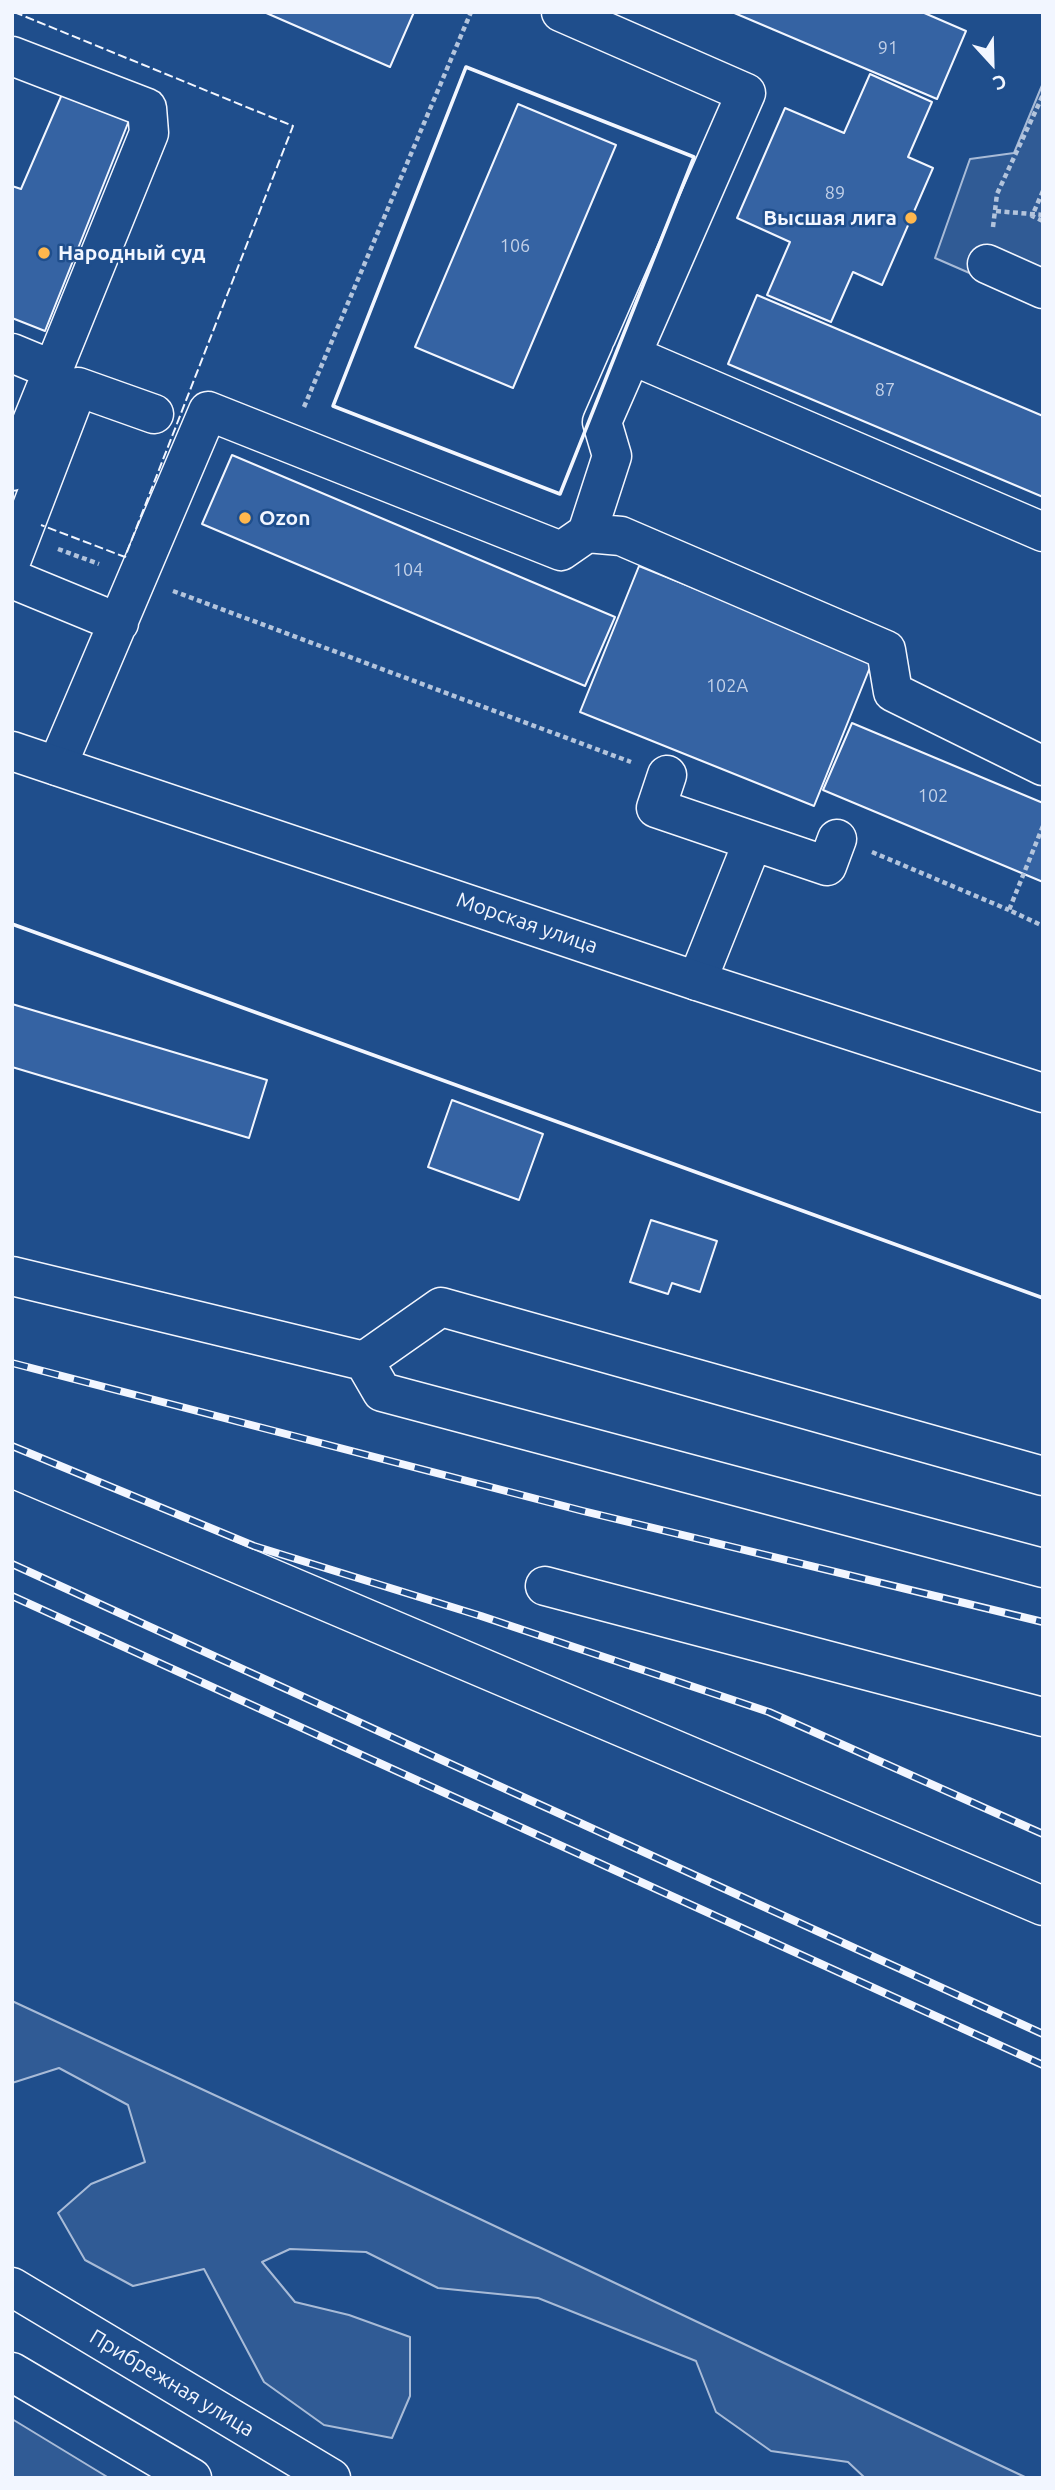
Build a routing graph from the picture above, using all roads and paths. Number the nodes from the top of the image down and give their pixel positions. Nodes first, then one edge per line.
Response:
1 (471, 12) edge
2 (561, 12) edge
3 (12, 56) edge
4 (1043, 95) edge
5 (1043, 191) edge
6 (996, 211) junction
7 (1043, 215) edge
8 (1032, 216) junction
9 (1043, 221) edge
10 (987, 264) joint
11 (1043, 289) edge
12 (12, 354) edge
13 (631, 355) junction
14 (53, 370) junction
15 (154, 414) dead end
16 (288, 443) junction
17 (15, 456) edge
18 (1043, 532) edge
19 (587, 533) junction
20 (17, 547) edge
21 (138, 578) junction
22 (12, 579) edge
23 (119, 623) junction
24 (12, 751) edge
25 (57, 766) junction
26 (1043, 766) edge
27 (667, 775) joint
28 (1043, 826) edge
29 (837, 839) joint
30 (753, 841) junction
31 (1009, 910) junction
32 (1043, 926) edge
33 (697, 981) junction
34 (1043, 1093) edge
35 (12, 1276) edge
36 (364, 1361) junction
37 (12, 1468) edge
38 (1043, 1476) edge
39 (1043, 1568) edge
40 (545, 1586) dead end
41 (1043, 1717) edge
42 (1043, 1906) edge
43 (12, 2287) edge
44 (12, 2372) edge
45 (192, 2478) edge
46 (331, 2478) edge

1 - 16 path
2 - 13 main road
3 - 14 main road
4 - 6 path
5 - 8 path
6 - 8 path
6 - 10 path
7 - 8 path
8 - 9 path
10 - 11 main road
12 - 14 main road
13 - 18 main road
13 - 19 main road
14 - 17 main road
15 - 20 main road
16 - 19 main road
16 - 21 main road
19 - 26 main road
20 - 21 path
21 - 23 main road
21 - 27 path
22 - 23 main road
23 - 25 main road
24 - 25 main road, Морская улица
25 - 33 main road, Морская улица
27 - 30 main road
28 - 31 path
29 - 30 main road
29 - 31 path
30 - 33 main road
31 - 32 path
33 - 34 main road, Морская улица
35 - 36 main road
36 - 38 main road
36 - 39 main road
37 - 42 main road
40 - 41 main road
43 - 46 main road, Прибрежная улица
44 - 45 main road

